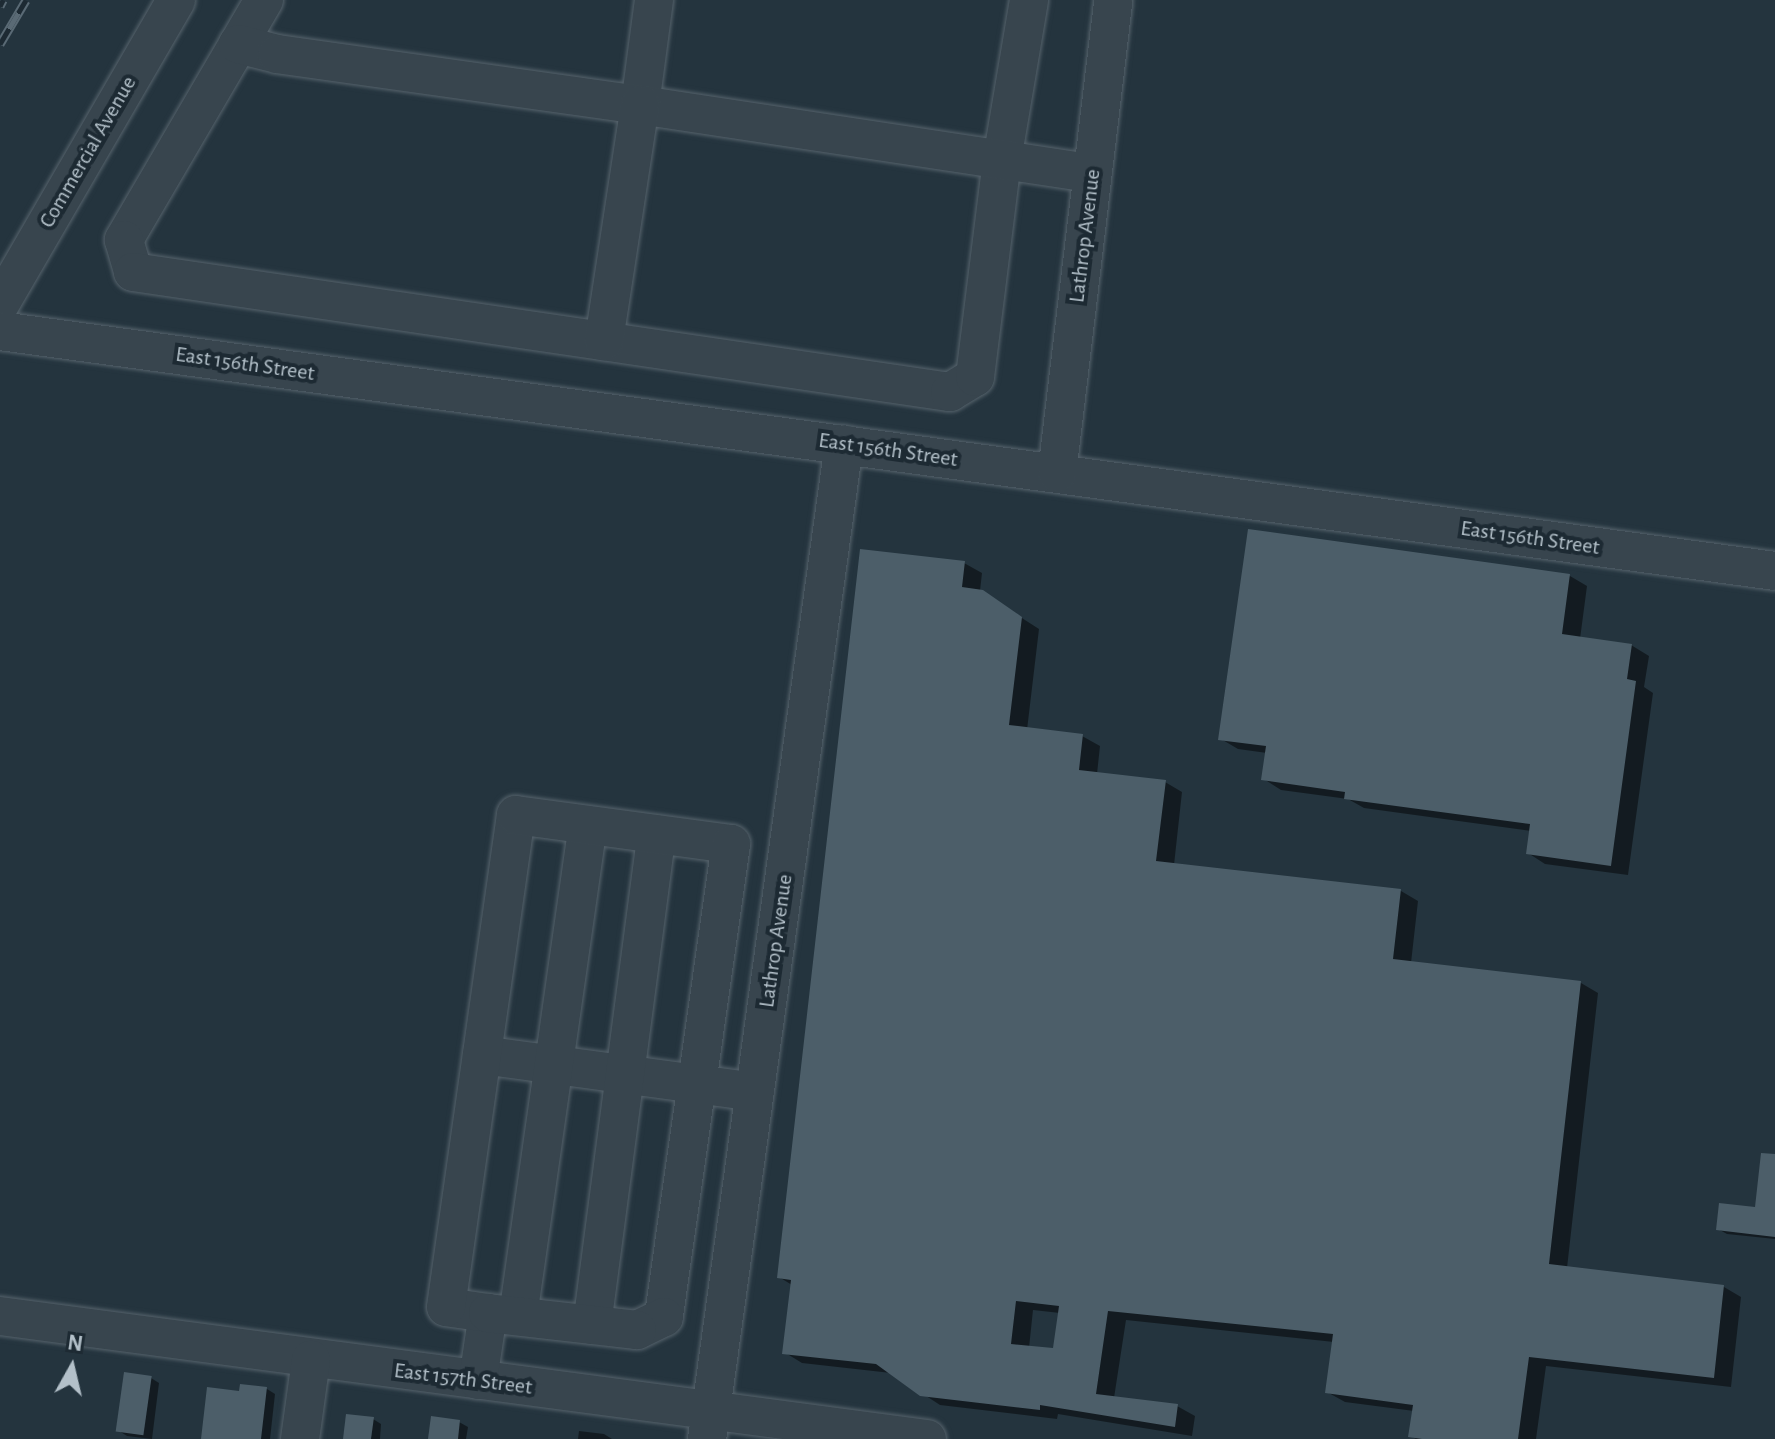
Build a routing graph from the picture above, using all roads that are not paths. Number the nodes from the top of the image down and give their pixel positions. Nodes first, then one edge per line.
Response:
1 (176, 0) edge
2 (264, 0) edge
3 (654, 0) edge
4 (1029, 0) edge
5 (1113, 0) edge
6 (238, 44) junction
7 (640, 105) junction
8 (1002, 160) junction
9 (1092, 173) junction
10 (0, 304) edge
11 (0, 331) edge
12 (604, 341) junction
13 (844, 444) junction
14 (1057, 473) junction
15 (1775, 571) edge
16 (588, 825) junction
17 (657, 834) junction
18 (482, 1055) junction
19 (554, 1064) junction
20 (625, 1076) junction
21 (697, 1083) junction
22 (755, 1092) junction
23 (503, 1315) junction
24 (0, 1316) edge
25 (592, 1325) junction
26 (311, 1360) junction
27 (478, 1380) junction
28 (709, 1424) edge
29 (300, 1439) edge
30 (927, 1439) edge

1 - 10 street, Commercial Avenue
2 - 6 street
3 - 7 street
4 - 8 street
5 - 9 street, Lathrop Avenue
6 - 7 street
6 - 12 street
7 - 8 street
7 - 12 street
8 - 9 street
8 - 12 street
9 - 14 street, Lathrop Avenue
11 - 13 street, East 156th Street
13 - 14 street, East 156th Street
13 - 22 street, Lathrop Avenue
14 - 15 street, East 156th Street
16 - 17 street
16 - 18 street
16 - 19 street
17 - 20 street
17 - 21 street
18 - 19 street
18 - 23 street
19 - 20 street
19 - 23 street
20 - 21 street
20 - 25 street
21 - 22 street
21 - 25 street
22 - 28 street, Lathrop Avenue
23 - 25 street
23 - 27 street
24 - 26 street, East 157th Street
26 - 27 street, East 157th Street
26 - 29 street
27 - 28 street, East 157th Street
28 - 30 street, East 157th Street

